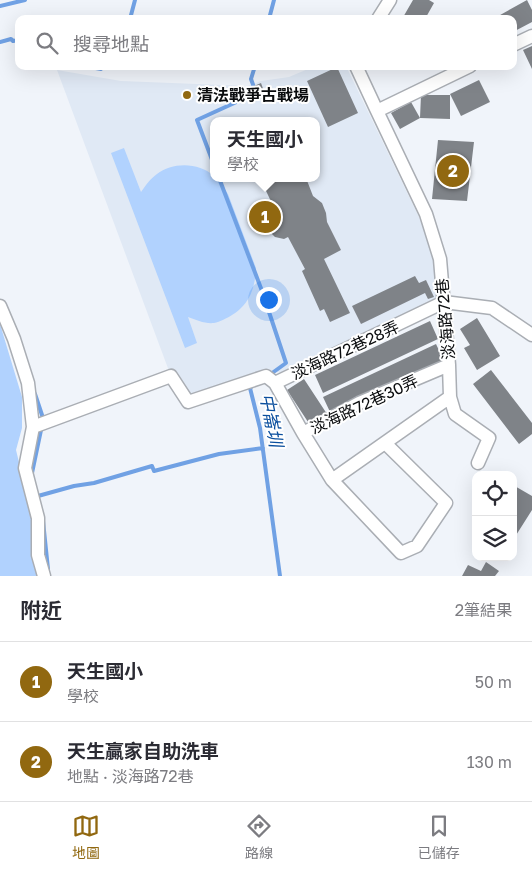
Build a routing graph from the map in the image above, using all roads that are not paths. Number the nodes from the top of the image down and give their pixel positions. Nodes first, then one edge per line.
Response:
1 (390, 0) edge
2 (381, 15) edge
3 (532, 36) edge
4 (517, 43) edge
5 (358, 70) edge
6 (462, 70) edge
7 (378, 111) junction
8 (444, 302) junction
9 (0, 306) edge
10 (532, 335) edge
11 (450, 364) junction
12 (275, 383) junction
13 (450, 397) junction
14 (33, 428) junction
15 (303, 433) junction
16 (385, 443) junction
17 (478, 463) dead end
18 (332, 480) junction
19 (44, 576) edge

1 - 2 street
3 - 4 street
5 - 7 street, 淡海路72巷
6 - 7 street
7 - 8 street, 淡海路72巷
8 - 10 street
8 - 11 street, 淡海路72巷
8 - 12 street, 淡海路72巷28弄
9 - 14 street
11 - 13 street, 淡海路72巷
11 - 15 street, 淡海路72巷30弄
12 - 14 street, 淡海路72巷28弄
12 - 15 street
13 - 16 street
13 - 17 street
14 - 19 street
15 - 18 street, 淡海路72巷30弄
16 - 18 street
16 - 18 street

